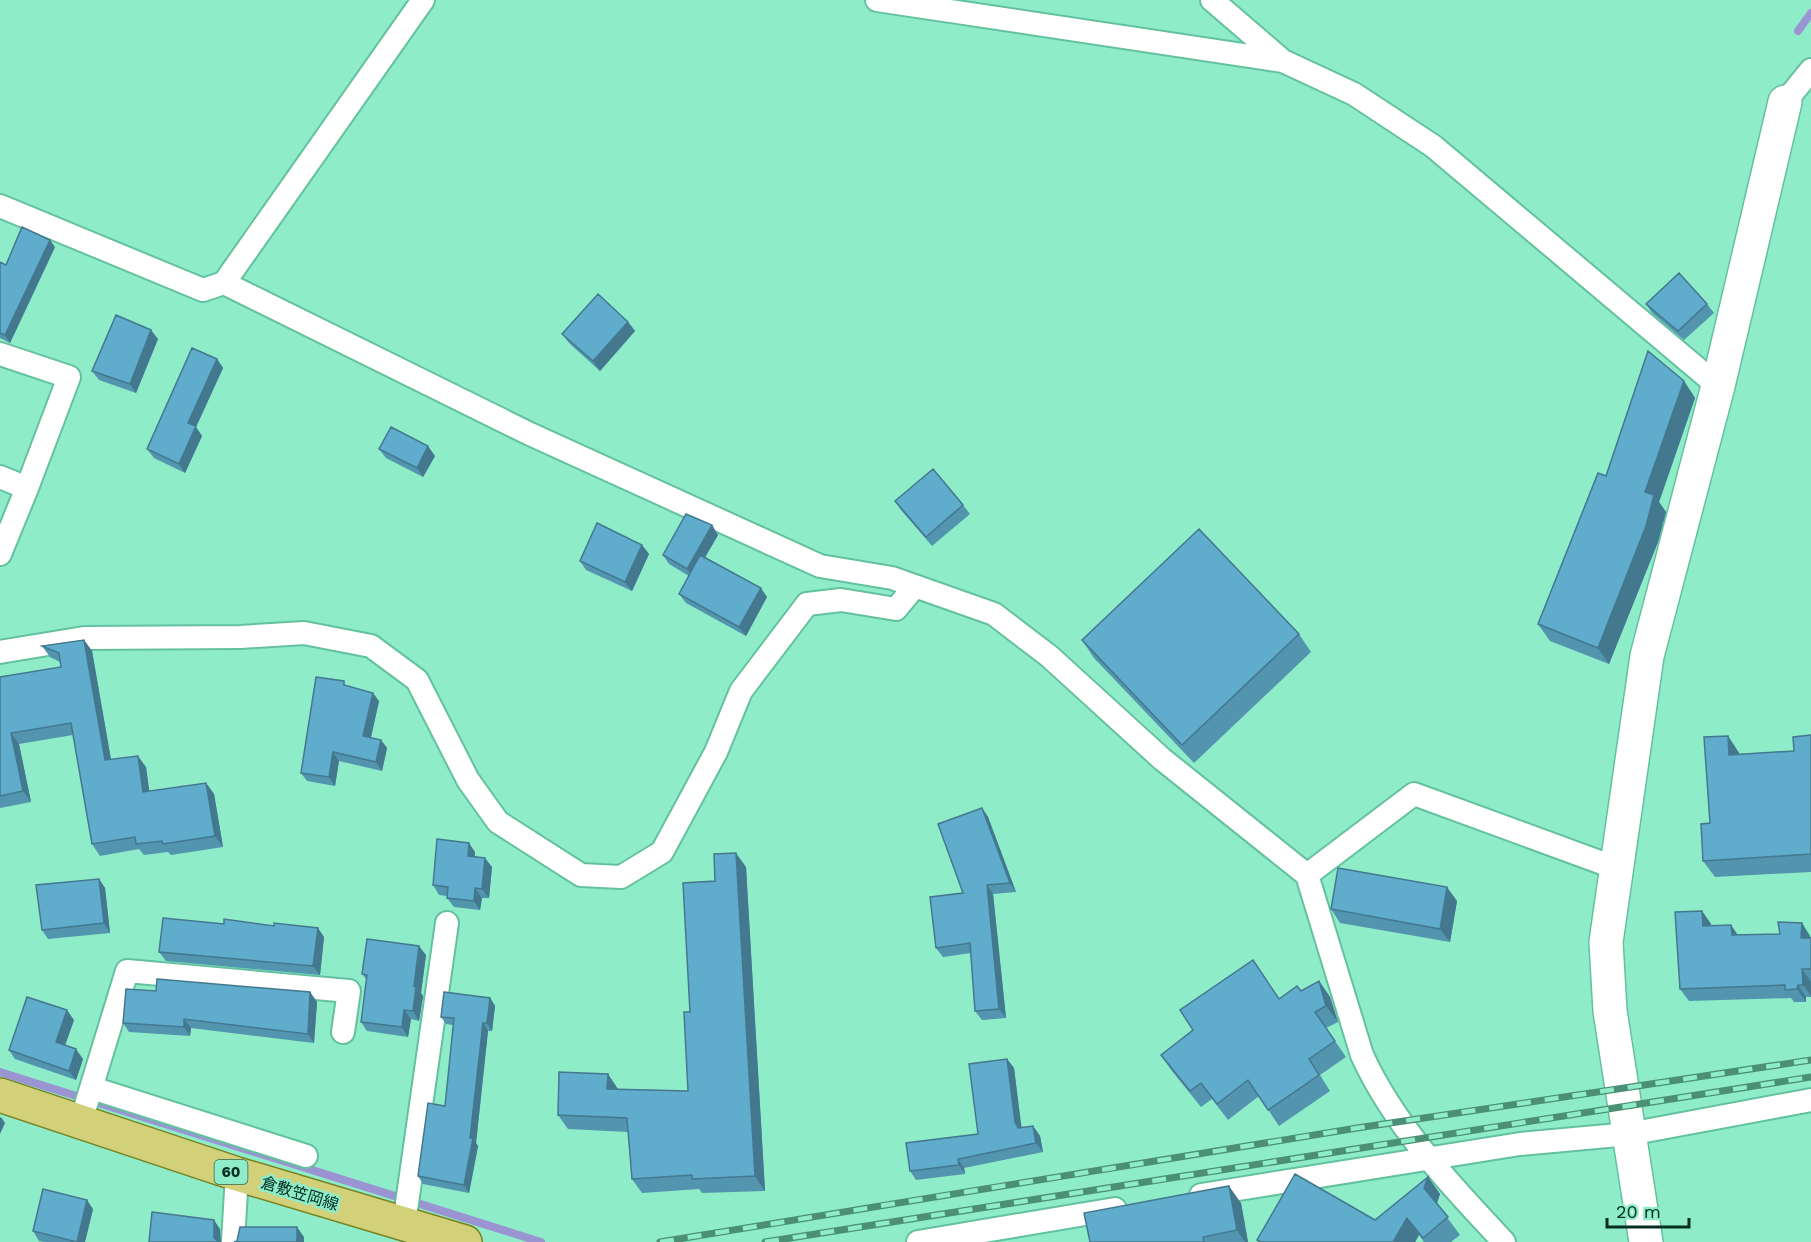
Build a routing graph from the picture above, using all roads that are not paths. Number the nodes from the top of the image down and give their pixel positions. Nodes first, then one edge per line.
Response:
1 (423, 0) edge
2 (877, 0) edge
3 (1212, 0) edge
4 (1283, 61) junction
5 (1811, 69) edge
6 (1785, 102) joint
7 (0, 206) edge
8 (224, 283) junction
9 (0, 354) edge
10 (1718, 386) junction
11 (0, 477) edge
12 (27, 488) junction
13 (0, 554) edge
14 (915, 586) junction
15 (0, 652) edge
16 (1616, 868) junction
17 (1307, 874) junction
18 (447, 923) dead end
19 (343, 1032) dead end
20 (0, 1095) edge
21 (1811, 1100) edge
22 (87, 1102) junction
23 (1629, 1134) junction
24 (306, 1156) dead end
25 (1431, 1157) junction
26 (237, 1174) junction
27 (1174, 1200) edge
28 (1139, 1205) edge
29 (407, 1209) junction
30 (233, 1242) edge
31 (465, 1242) edge
32 (918, 1242) edge
33 (1504, 1242) edge
34 (1646, 1242) edge

1 - 8 street
2 - 4 street
3 - 4 street
4 - 10 street
5 - 6 street
6 - 10 street
7 - 8 street
8 - 14 street
9 - 12 street
10 - 16 street
11 - 12 street
12 - 13 street
14 - 15 street
14 - 17 street
16 - 17 street
16 - 23 street
17 - 25 street
18 - 29 street
19 - 22 street
20 - 22 main road, 倉敷笠岡線 / 60
21 - 23 street
22 - 24 street
22 - 26 main road, 倉敷笠岡線 / 60
23 - 25 street
23 - 34 street
25 - 27 street
25 - 33 street
26 - 29 main road, 倉敷笠岡線 / 60
26 - 30 street
28 - 32 street
29 - 31 main road, 倉敷笠岡線 / 60

